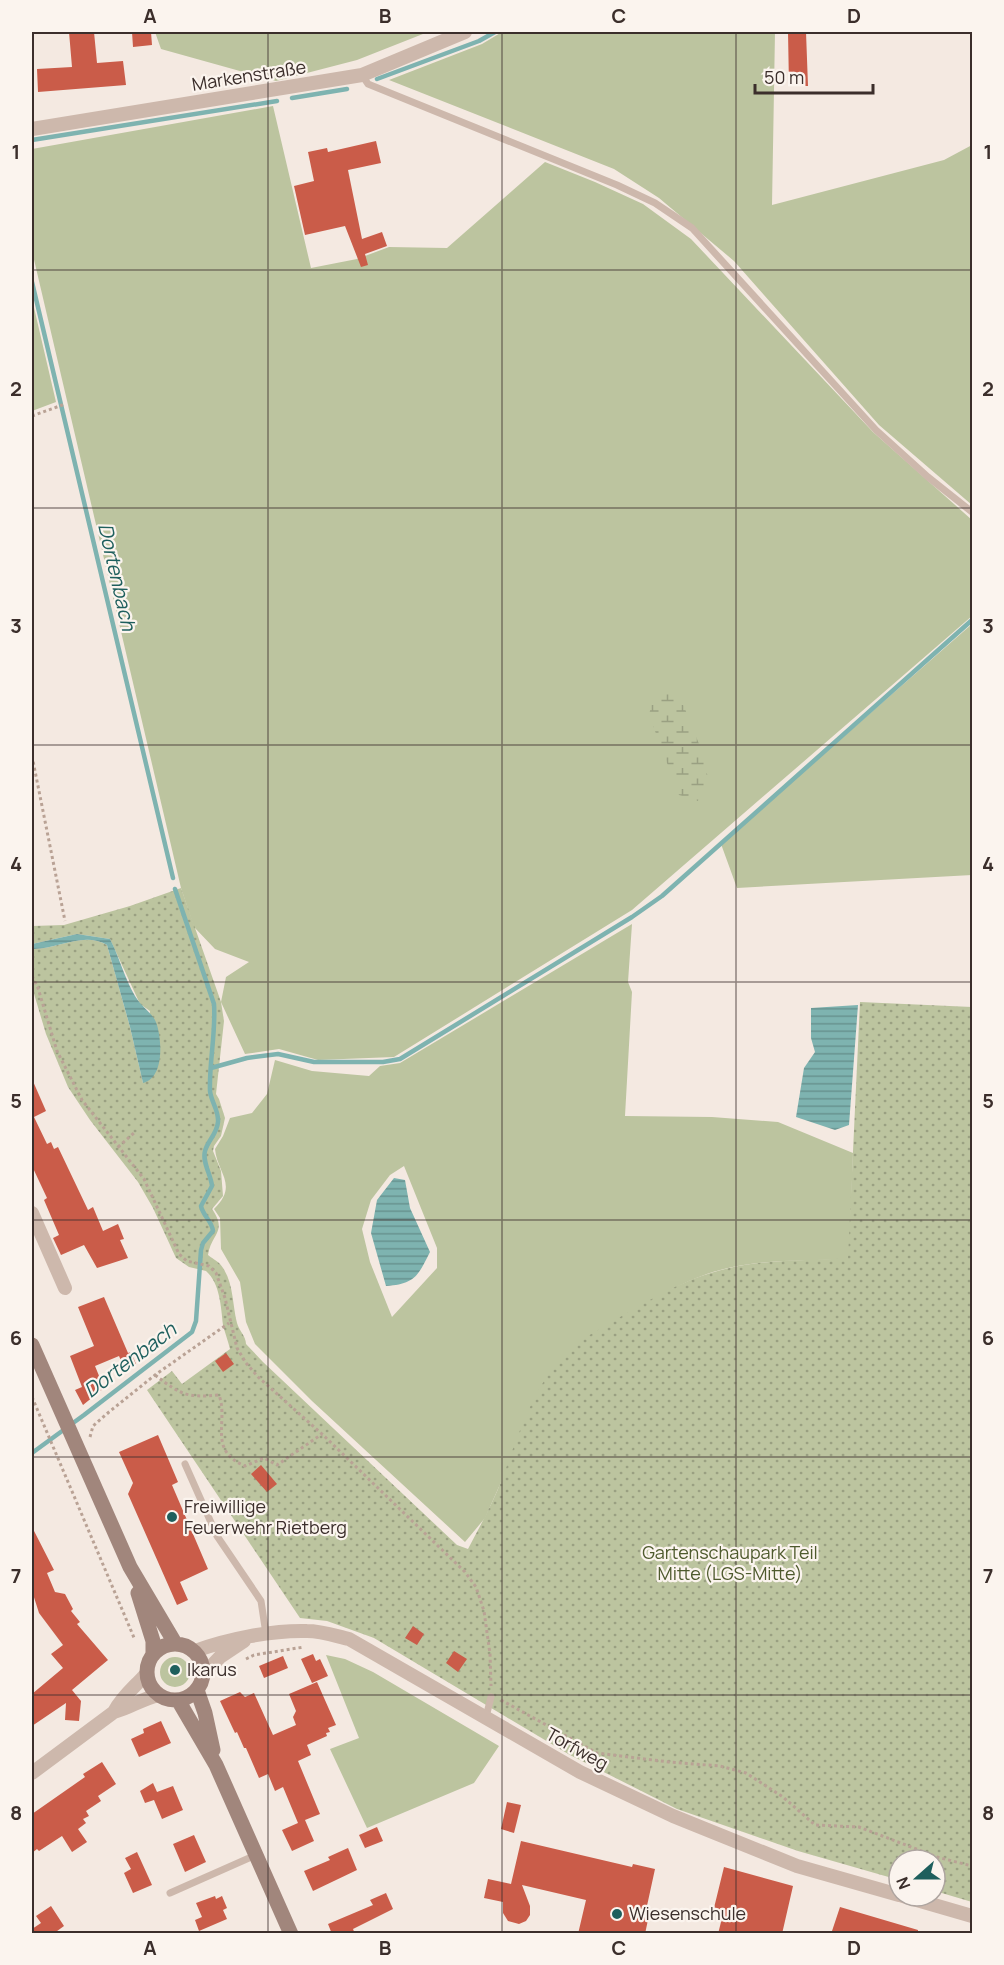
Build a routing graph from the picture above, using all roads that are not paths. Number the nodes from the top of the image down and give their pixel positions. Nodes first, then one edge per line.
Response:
1 (465, 32) edge
2 (362, 75) junction
3 (32, 129) edge
4 (972, 512) edge
5 (32, 1213) edge
6 (65, 1288) dead end
7 (32, 1345) edge
8 (185, 1464) dead end
9 (130, 1567) junction
10 (266, 1634) junction
11 (248, 1638) junction
12 (175, 1643) junction
13 (195, 1651) junction
14 (153, 1653) junction
15 (147, 1673) junction
16 (204, 1674) junction
17 (197, 1690) junction
18 (159, 1695) junction
19 (491, 1697) road end
20 (178, 1700) junction
21 (114, 1712) junction
22 (486, 1718) junction
23 (216, 1765) junction
24 (32, 1773) edge
25 (257, 1854) junction
26 (887, 1892) edge
27 (170, 1893) dead end
28 (944, 1908) edge
29 (972, 1916) edge
30 (291, 1934) edge

1 - 2 street, Markenstraße
2 - 3 street, Markenstraße
2 - 4 lane
5 - 6 street
7 - 9 main road
8 - 10 lane
9 - 12 main road
9 - 14 main road
10 - 11 street, Torfweg
10 - 22 street, Torfweg
11 - 13 street, Torfweg
11 - 16 street, Torfweg
12 - 13 main road
12 - 14 main road
13 - 16 main road
14 - 15 main road
15 - 18 main road
15 - 21 street
16 - 17 main road
17 - 20 main road
17 - 23 main road
18 - 20 main road
18 - 21 street
19 - 22 lane
20 - 23 main road
21 - 24 street
22 - 26 street, Torfweg
23 - 25 main road
25 - 27 lane
25 - 30 main road
28 - 29 street

